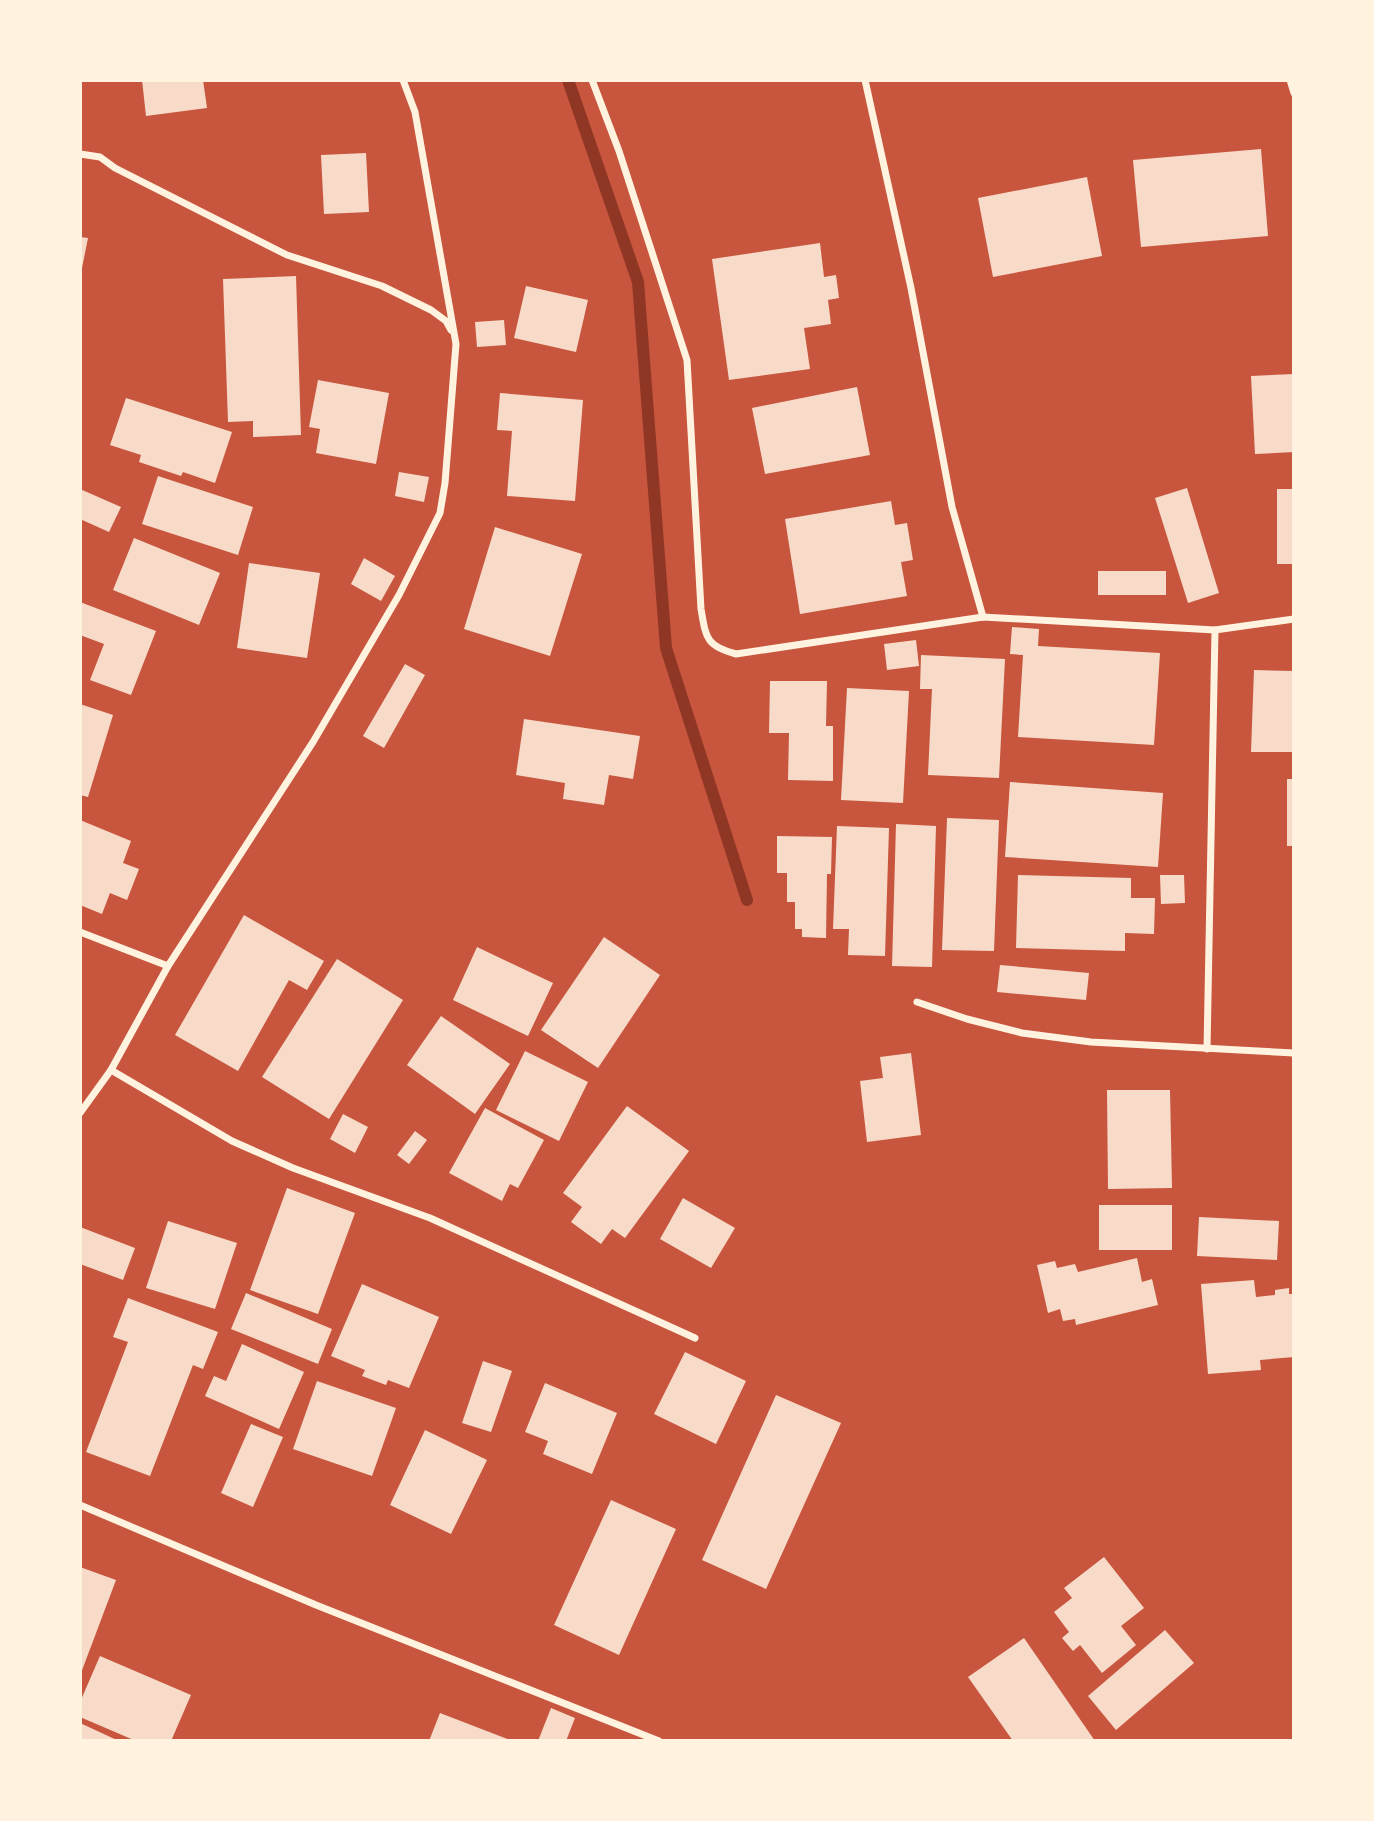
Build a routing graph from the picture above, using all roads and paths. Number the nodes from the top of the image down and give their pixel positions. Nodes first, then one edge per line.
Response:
1 (403, 80) edge
2 (592, 80) edge
3 (865, 80) edge
4 (1290, 80) edge
5 (1293, 93) edge
6 (80, 154) edge
7 (454, 333) junction
8 (983, 617) junction
9 (1293, 619) edge
10 (1215, 630) junction
11 (80, 932) edge
12 (168, 966) junction
13 (917, 1002) dead end
14 (1207, 1049) junction
15 (1293, 1053) edge
16 (111, 1070) junction
17 (80, 1113) edge
18 (695, 1338) dead end
19 (80, 1505) edge
20 (657, 1739) edge

1 - 7 street
2 - 8 street
3 - 8 street
4 - 5 street
6 - 7 street
7 - 12 street
8 - 10 street
9 - 10 street
10 - 14 street
11 - 12 street
12 - 16 street
13 - 14 street
14 - 15 street
16 - 17 street
16 - 18 street
19 - 20 street

